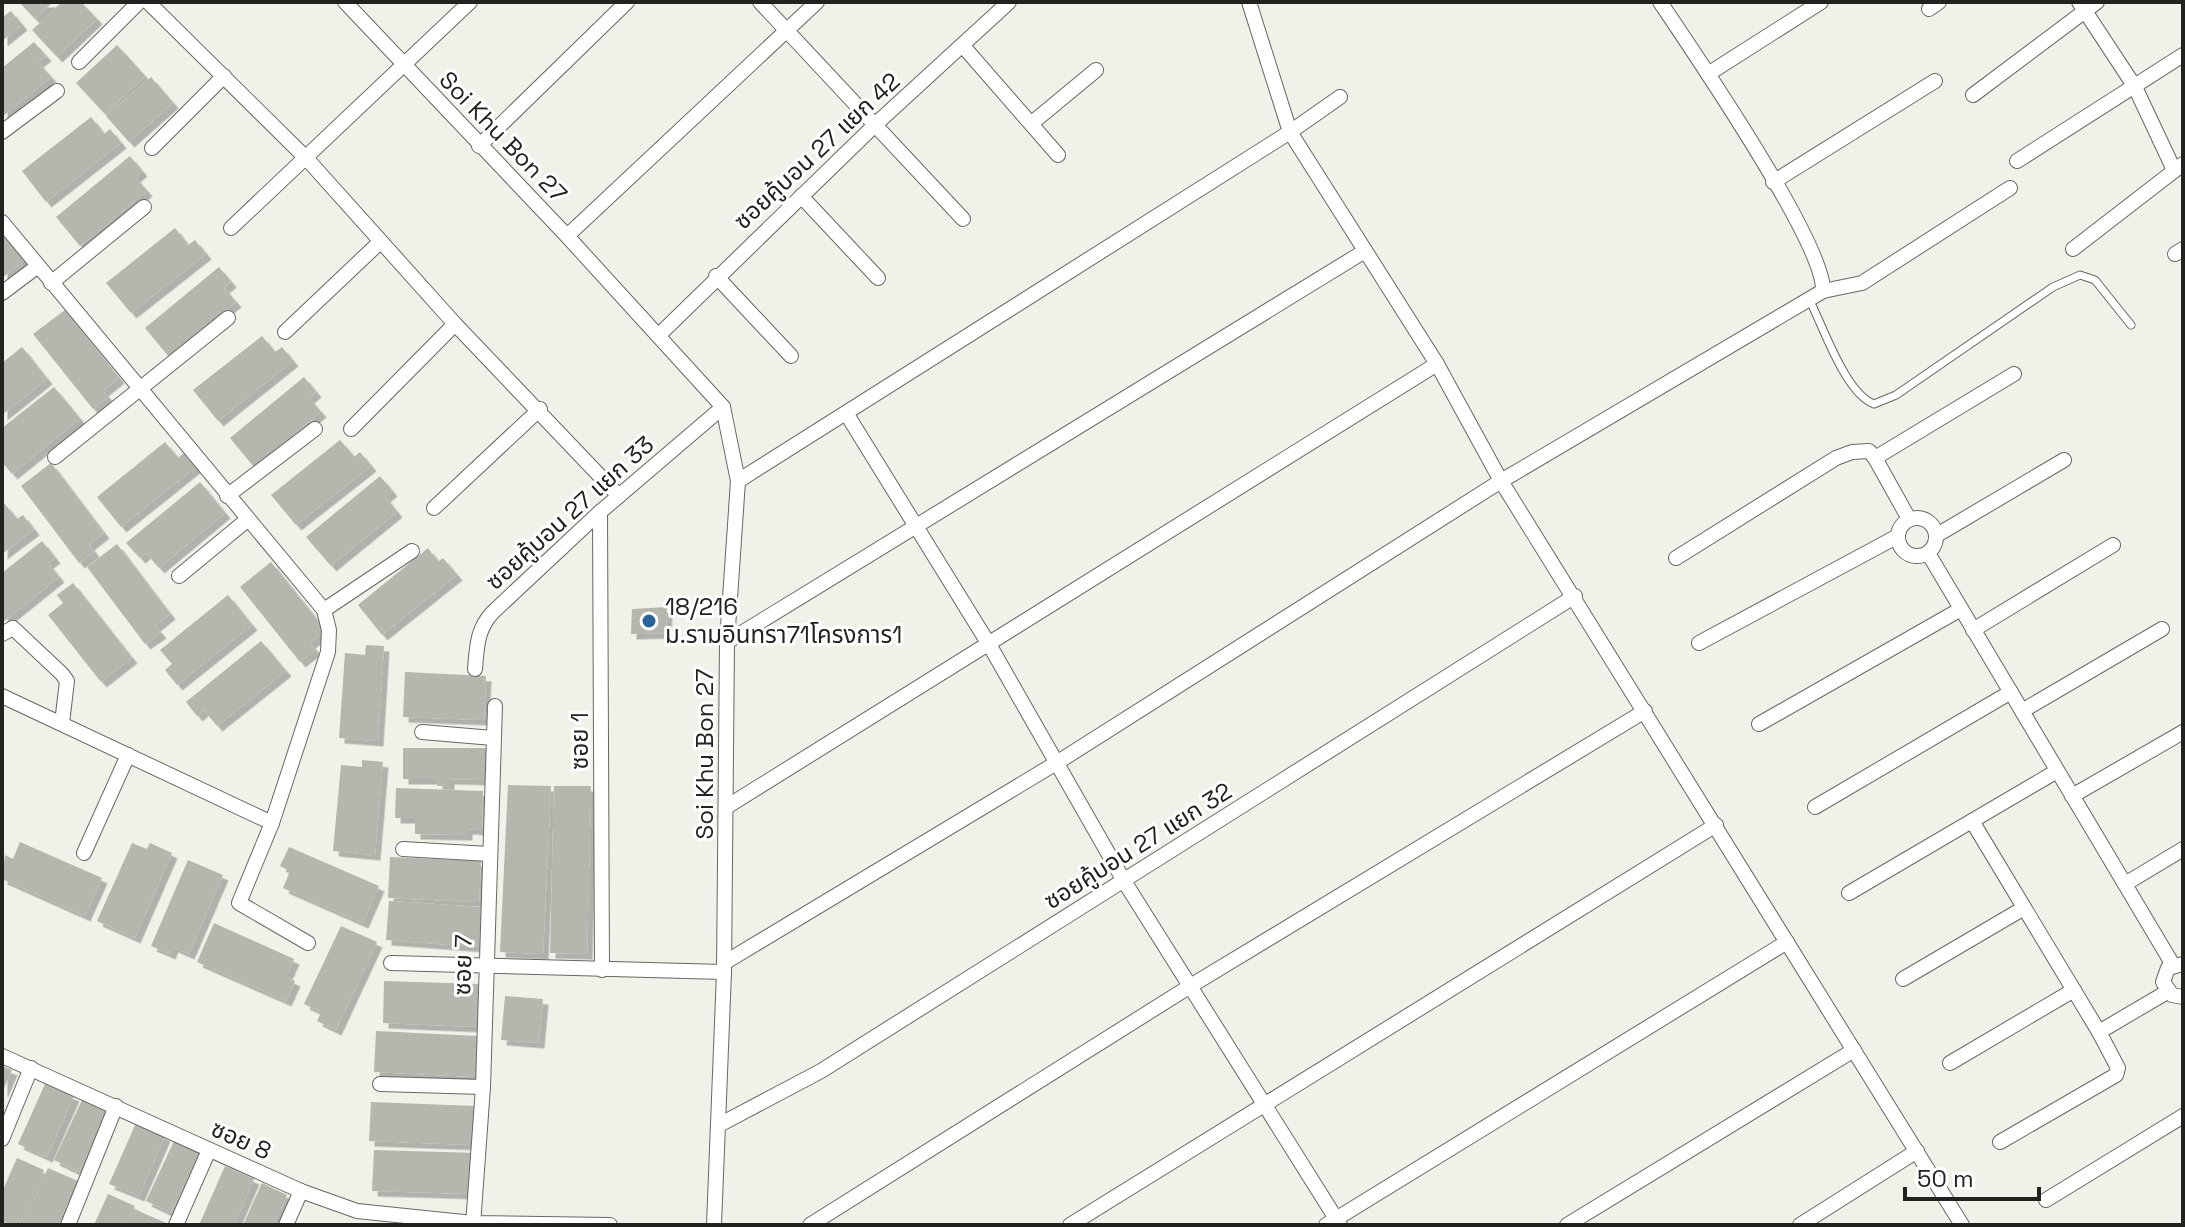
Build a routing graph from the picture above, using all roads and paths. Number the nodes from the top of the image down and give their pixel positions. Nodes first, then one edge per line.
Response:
1 (139, 2) edge
2 (148, 2) edge
3 (345, 2) edge
4 (470, 2) edge
5 (627, 2) edge
6 (760, 2) edge
7 (817, 2) edge
8 (1009, 2) edge
9 (1249, 2) edge
10 (1660, 2) edge
11 (1821, 2) edge
12 (2087, 5) edge
13 (787, 30) junction
14 (963, 46) junction
15 (2183, 55) edge
16 (79, 62) dead end
17 (405, 66) junction
18 (1096, 70) dead end
19 (1708, 74) junction
20 (224, 76) junction
21 (1935, 81) dead end
22 (2135, 87) junction
23 (57, 91) dead end
24 (1973, 95) dead end
25 (1340, 97) dead end
26 (877, 123) junction
27 (1032, 123) junction
28 (2, 132) edge
29 (1290, 132) junction
30 (479, 146) junction
31 (152, 148) dead end
32 (1058, 155) dead end
33 (307, 159) junction
34 (2017, 161) dead end
35 (2178, 167) edge
36 (1773, 182) junction
37 (2010, 188) dead end
38 (801, 196) junction
39 (144, 207) dead end
40 (963, 219) dead end
41 (2, 222) edge
42 (231, 228) dead end
43 (567, 236) junction
44 (380, 242) junction
45 (2073, 249) dead end
46 (1365, 251) junction
47 (38, 266) junction
48 (716, 276) junction
49 (878, 278) dead end
50 (51, 283) junction
51 (1823, 291) junction
52 (2, 293) edge
53 (1810, 301) junction
54 (228, 318) dead end
55 (455, 324) junction
56 (2131, 325) dead end
57 (285, 332) dead end
58 (659, 335) junction
59 (791, 356) dead end
60 (1437, 364) junction
61 (2014, 374) dead end
62 (140, 390) junction
63 (723, 407) junction
64 (540, 409) junction
65 (846, 413) junction
66 (315, 429) dead end
67 (351, 429) dead end
68 (55, 457) dead end
69 (1875, 458) junction
70 (2064, 460) dead end
71 (738, 481) junction
72 (1501, 481) junction
73 (227, 496) junction
74 (619, 496) junction
75 (434, 508) dead end
76 (600, 512) junction
77 (1909, 519) junction
78 (247, 520) junction
79 (916, 526) junction
80 (1937, 535) junction
81 (1898, 536) junction
82 (2113, 545) dead end
83 (412, 551) dead end
84 (1928, 553) junction
85 (1676, 558) dead end
86 (179, 576) dead end
87 (1575, 596) junction
88 (1961, 609) junction
89 (324, 610) junction
90 (2162, 629) dead end
91 (1973, 630) junction
92 (2, 634) edge
93 (727, 642) junction
94 (1699, 643) dead end
95 (990, 646) junction
96 (475, 669) dead end
97 (2011, 692) junction
98 (2, 696) edge
99 (495, 706) dead end
100 (1645, 711) junction
101 (2022, 711) junction
102 (62, 723) junction
103 (1759, 724) dead end
104 (422, 732) dead end
105 (2183, 732) edge
106 (493, 738) junction
107 (128, 755) junction
108 (1058, 762) junction
109 (2057, 771) junction
110 (2072, 796) junction
111 (728, 806) junction
112 (1815, 807) dead end
113 (1972, 821) junction
114 (272, 823) junction
115 (1716, 825) junction
116 (403, 849) dead end
117 (2183, 849) edge
118 (84, 853) dead end
119 (489, 854) junction
120 (1124, 881) junction
121 (2125, 884) junction
122 (1849, 893) dead end
123 (2024, 908) junction
124 (1787, 942) junction
125 (308, 943) dead end
126 (391, 963) dead end
127 (2178, 964) edge
128 (485, 967) junction
129 (724, 967) junction
130 (602, 970) junction
131 (1903, 979) dead end
132 (1192, 985) junction
133 (2074, 990) junction
134 (2167, 992) junction
135 (2183, 997) edge
136 (2099, 1032) junction
137 (1854, 1050) junction
138 (2, 1056) edge
139 (1950, 1063) dead end
140 (31, 1068) junction
141 (380, 1084) dead end
142 (483, 1087) junction
143 (1263, 1103) junction
144 (116, 1106) junction
145 (2183, 1116) edge
146 (719, 1125) junction
147 (2, 1139) edge
148 (2000, 1142) dead end
149 (209, 1150) junction
150 (1917, 1151) junction
151 (301, 1191) junction
152 (2046, 1200) dead end
153 (1334, 1223) edge
154 (473, 1224) edge
155 (576, 1224) edge
156 (68, 1225) edge
157 (176, 1225) edge
158 (286, 1225) edge
159 (610, 1225) edge
160 (714, 1225) edge
161 (810, 1225) edge
162 (1070, 1225) edge
163 (1567, 1225) edge
164 (1800, 1225) edge
165 (1962, 1225) edge

1 - 16 street
2 - 20 street
3 - 17 street, Soi Khu Bon 27
4 - 17 street
5 - 30 street
6 - 13 street
7 - 13 street
8 - 14 street, ซอยคู้บอน 27 แยก 42
9 - 29 street
10 - 19 street
11 - 19 street
12 - 22 street
12 - 24 street
13 - 26 street
13 - 43 street
14 - 26 street, ซอยคู้บอน 27 แยก 42
14 - 27 street
15 - 22 street
17 - 30 street, Soi Khu Bon 27
17 - 33 street
18 - 27 street
19 - 36 street
20 - 31 street
20 - 33 street
21 - 36 street
22 - 34 street
22 - 35 street
23 - 28 street
25 - 29 street
26 - 38 street, ซอยคู้บอน 27 แยก 42
26 - 40 street
27 - 32 street
29 - 46 street
29 - 65 street
30 - 43 street, Soi Khu Bon 27
33 - 42 street
33 - 44 street
35 - 45 street
36 - 51 street
37 - 51 street
38 - 48 street, ซอยคู้บอน 27 แยก 42
38 - 49 street
39 - 50 street
41 - 47 street
43 - 58 street, Soi Khu Bon 27
44 - 55 street
44 - 57 street
46 - 60 street
46 - 79 street
47 - 50 street
47 - 52 street
48 - 58 street, ซอยคู้บอน 27 แยก 42
48 - 59 street
50 - 62 street
51 - 53 street
53 - 56 lane
53 - 72 street
54 - 62 street
55 - 64 street
55 - 67 street
58 - 63 street, Soi Khu Bon 27
60 - 72 street
60 - 95 street
61 - 69 street
62 - 68 street
62 - 73 street
63 - 71 street, Soi Khu Bon 27
63 - 74 street, ซอยคู้บอน 27 แยก 33
64 - 74 street
64 - 75 street
65 - 71 street
65 - 79 street
66 - 73 street
69 - 77 street
69 - 85 street
70 - 80 street
71 - 93 street, Soi Khu Bon 27
72 - 87 street
72 - 108 street
73 - 78 street
74 - 76 street, ซอยคู้บอน 27 แยก 33
76 - 96 street, ซอยคู้บอน 27 แยก 33
76 - 130 street, ซอย 1
77 - 80 street
77 - 81 street
78 - 86 street
78 - 89 street
79 - 93 street
79 - 95 street
80 - 84 street
81 - 84 street
81 - 94 street
82 - 91 street
83 - 89 street
84 - 88 street
87 - 100 street
87 - 120 street, ซอยคู้บอน 27 แยก 32
88 - 91 street
88 - 103 street
89 - 114 street
90 - 101 street
91 - 97 street
92 - 102 street
93 - 111 street, Soi Khu Bon 27
95 - 108 street
95 - 111 street
97 - 101 street
97 - 112 street
98 - 102 street
99 - 106 street, ซอย 7
100 - 115 street
100 - 132 street
101 - 109 street
102 - 107 street
104 - 106 street
105 - 110 street
106 - 119 street, ซอย 7
107 - 114 street
107 - 118 street
108 - 120 street
108 - 129 street
109 - 110 street
109 - 113 street
110 - 121 street
111 - 129 street, Soi Khu Bon 27
113 - 122 street
113 - 123 street
114 - 125 street
115 - 124 street
115 - 143 street
116 - 119 street
117 - 121 street
119 - 128 street, ซอย 7
120 - 132 street
120 - 146 street, ซอยคู้บอน 27 แยก 32
121 - 127 street
123 - 131 street
123 - 133 street
124 - 137 street
124 - 153 street
126 - 128 street
127 - 134 street
128 - 130 street
128 - 142 street, ซอย 7
129 - 130 street
129 - 146 street, Soi Khu Bon 27
132 - 143 street
132 - 161 street
133 - 136 street
133 - 139 street
134 - 135 street
134 - 136 street
136 - 148 street
137 - 150 street
137 - 163 street
138 - 140 street, ซอย 8
140 - 144 street, ซอย 8
140 - 147 street
141 - 142 street
142 - 154 street, ซอย 7
143 - 153 street
143 - 162 street
144 - 149 street, ซอย 8
144 - 156 street
145 - 152 street
146 - 160 street, Soi Khu Bon 27
149 - 151 street, ซอย 8
149 - 157 street
150 - 164 street
150 - 165 street
151 - 154 street, ซอย 8
151 - 158 street
154 - 155 street, ซอย 8
155 - 159 street, ซอย 8

